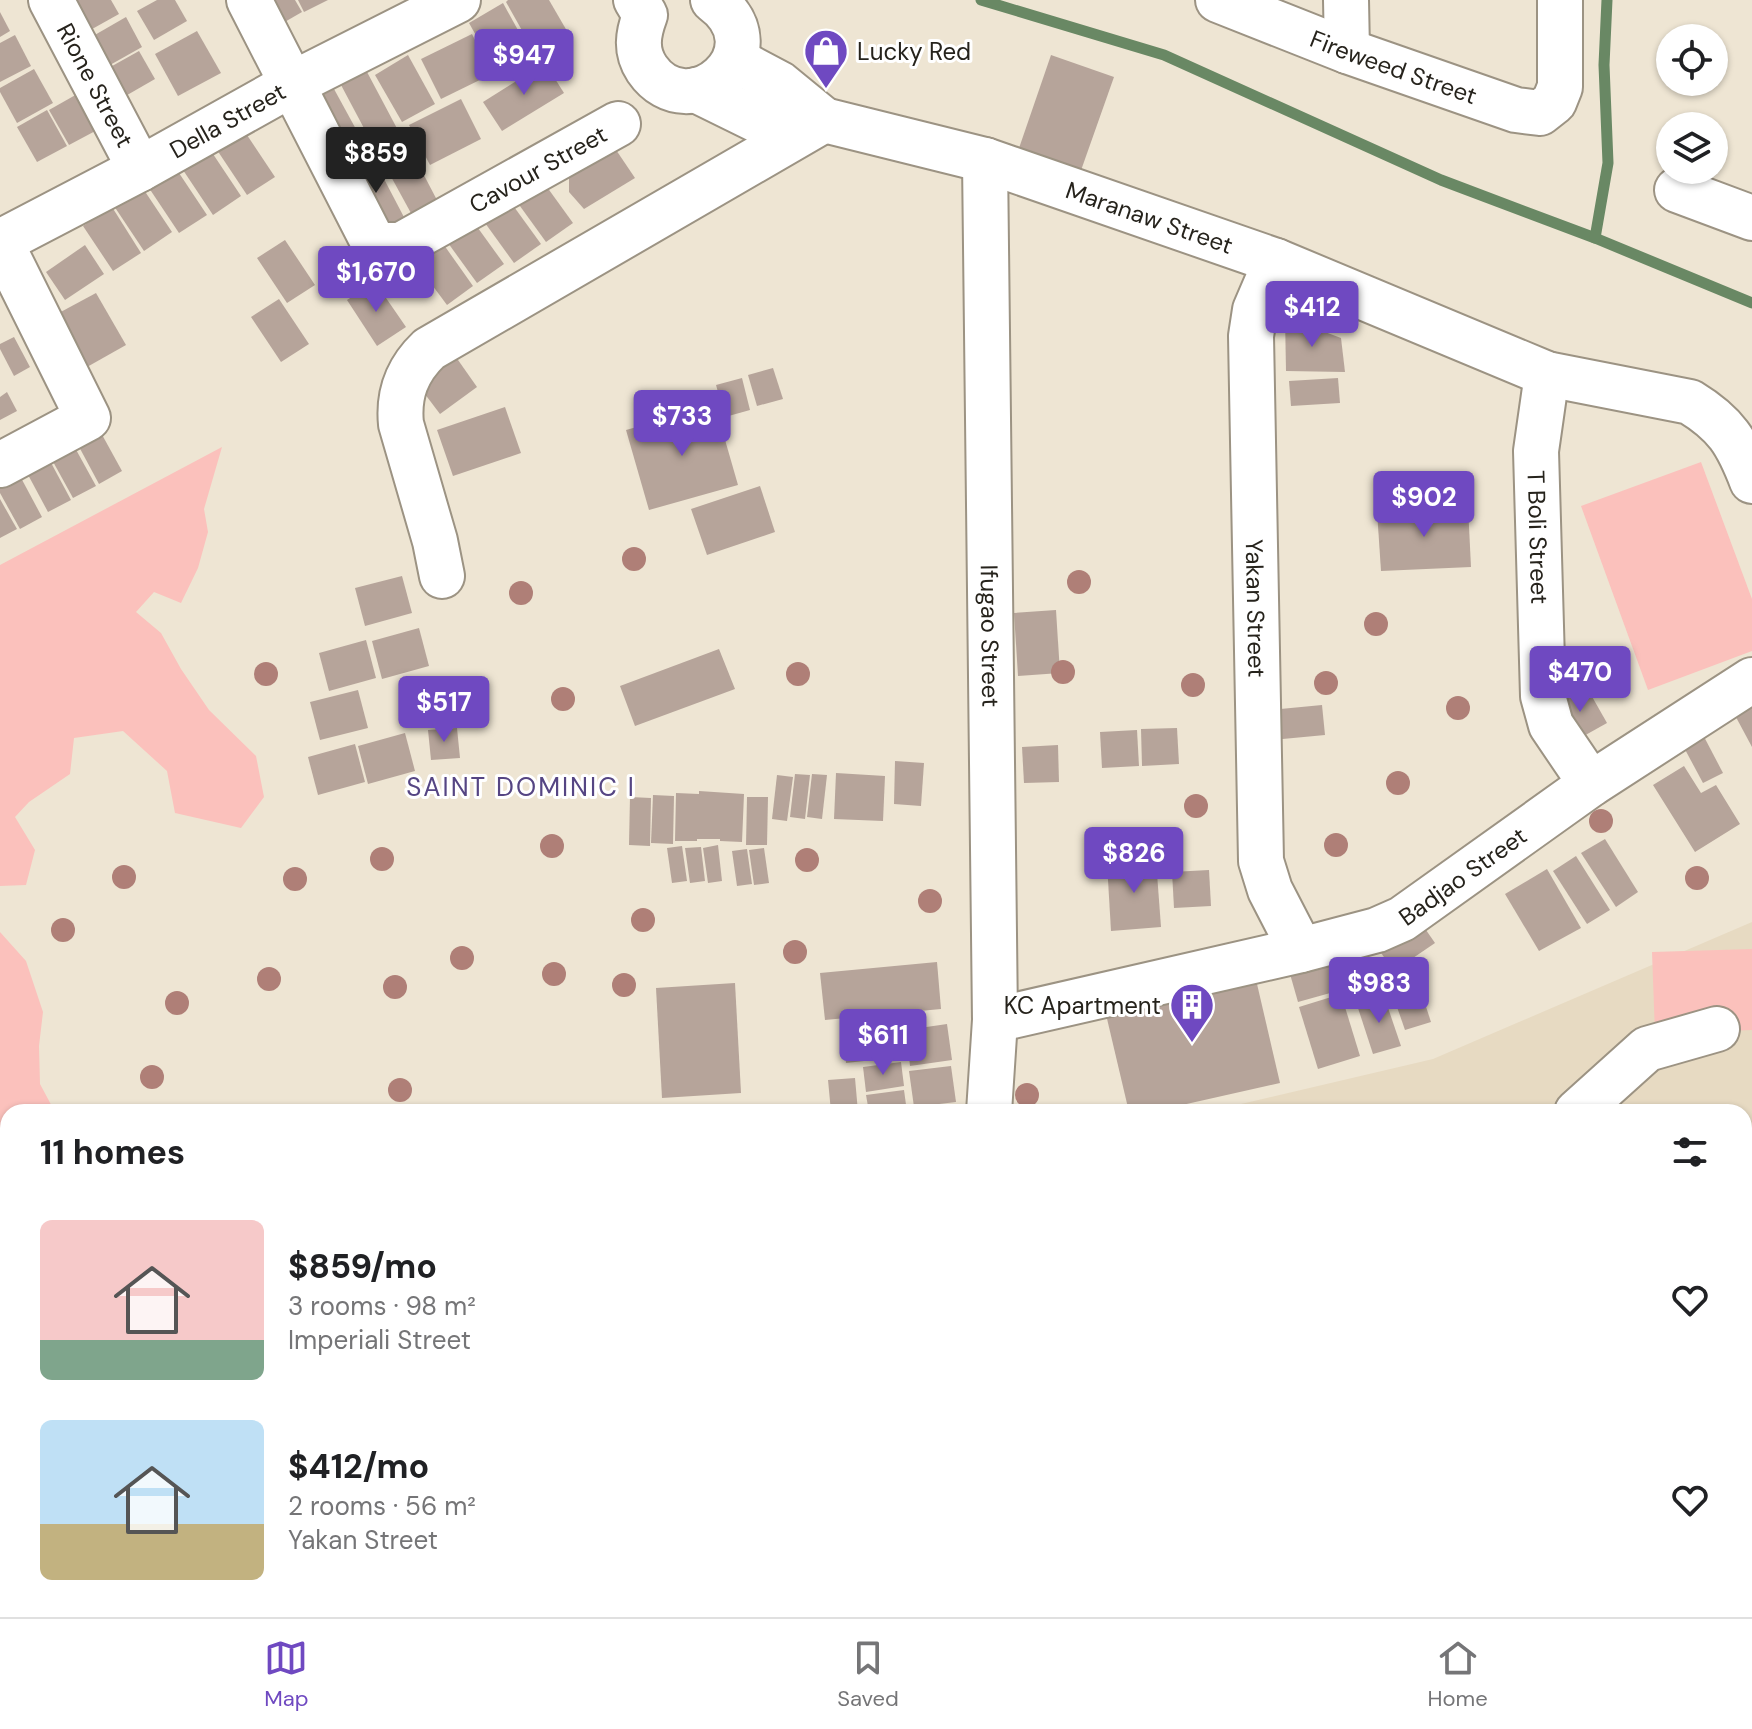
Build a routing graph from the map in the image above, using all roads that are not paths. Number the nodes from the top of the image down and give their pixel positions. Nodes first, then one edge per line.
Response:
1 (51, 0) edge
2 (249, 0) edge
3 (458, 0) edge
4 (636, 0) edge
5 (713, 0) edge
6 (1218, 0) edge
7 (1346, 0) edge
8 (1560, 0) edge
9 (1347, 51) junction
10 (735, 60) junction
11 (292, 84) junction
12 (696, 90) junction
13 (824, 120) junction
14 (618, 124) dead end
15 (985, 160) junction
16 (140, 169) junction
17 (1677, 190) dead end
18 (1752, 218) edge
19 (0, 242) edge
20 (1276, 261) junction
21 (1547, 374) junction
22 (0, 465) edge
23 (1752, 481) edge
24 (442, 576) dead end
25 (1752, 680) edge
26 (1591, 784) junction
27 (1301, 950) junction
28 (995, 1020) junction
29 (1717, 1029) dead end
30 (990, 1104) edge
31 (1586, 1104) edge

1 - 16 street, Rione Street
2 - 11 street
3 - 11 street, Della Street
4 - 12 street, Maranaw Street
5 - 10 street
6 - 9 street, Fireweed Street
7 - 9 street
8 - 9 street, Fireweed Street
10 - 12 street
10 - 13 street, Maranaw Street
11 - 14 street, Cavour Street
11 - 16 street, Della Street
12 - 13 street, Maranaw Street
13 - 15 street, Maranaw Street
13 - 24 street
15 - 20 street, Maranaw Street
15 - 28 street, Ifugao Street
16 - 19 street, Della Street
17 - 18 street
19 - 22 street
20 - 21 street, Maranaw Street
20 - 27 street, Yakan Street
21 - 23 street, Maranaw Street
21 - 26 street, T Boli Street
25 - 26 street, Badjao Street
26 - 27 street, Badjao Street
27 - 28 street, Badjao Street
28 - 30 street, Ifugao Street
29 - 31 street

